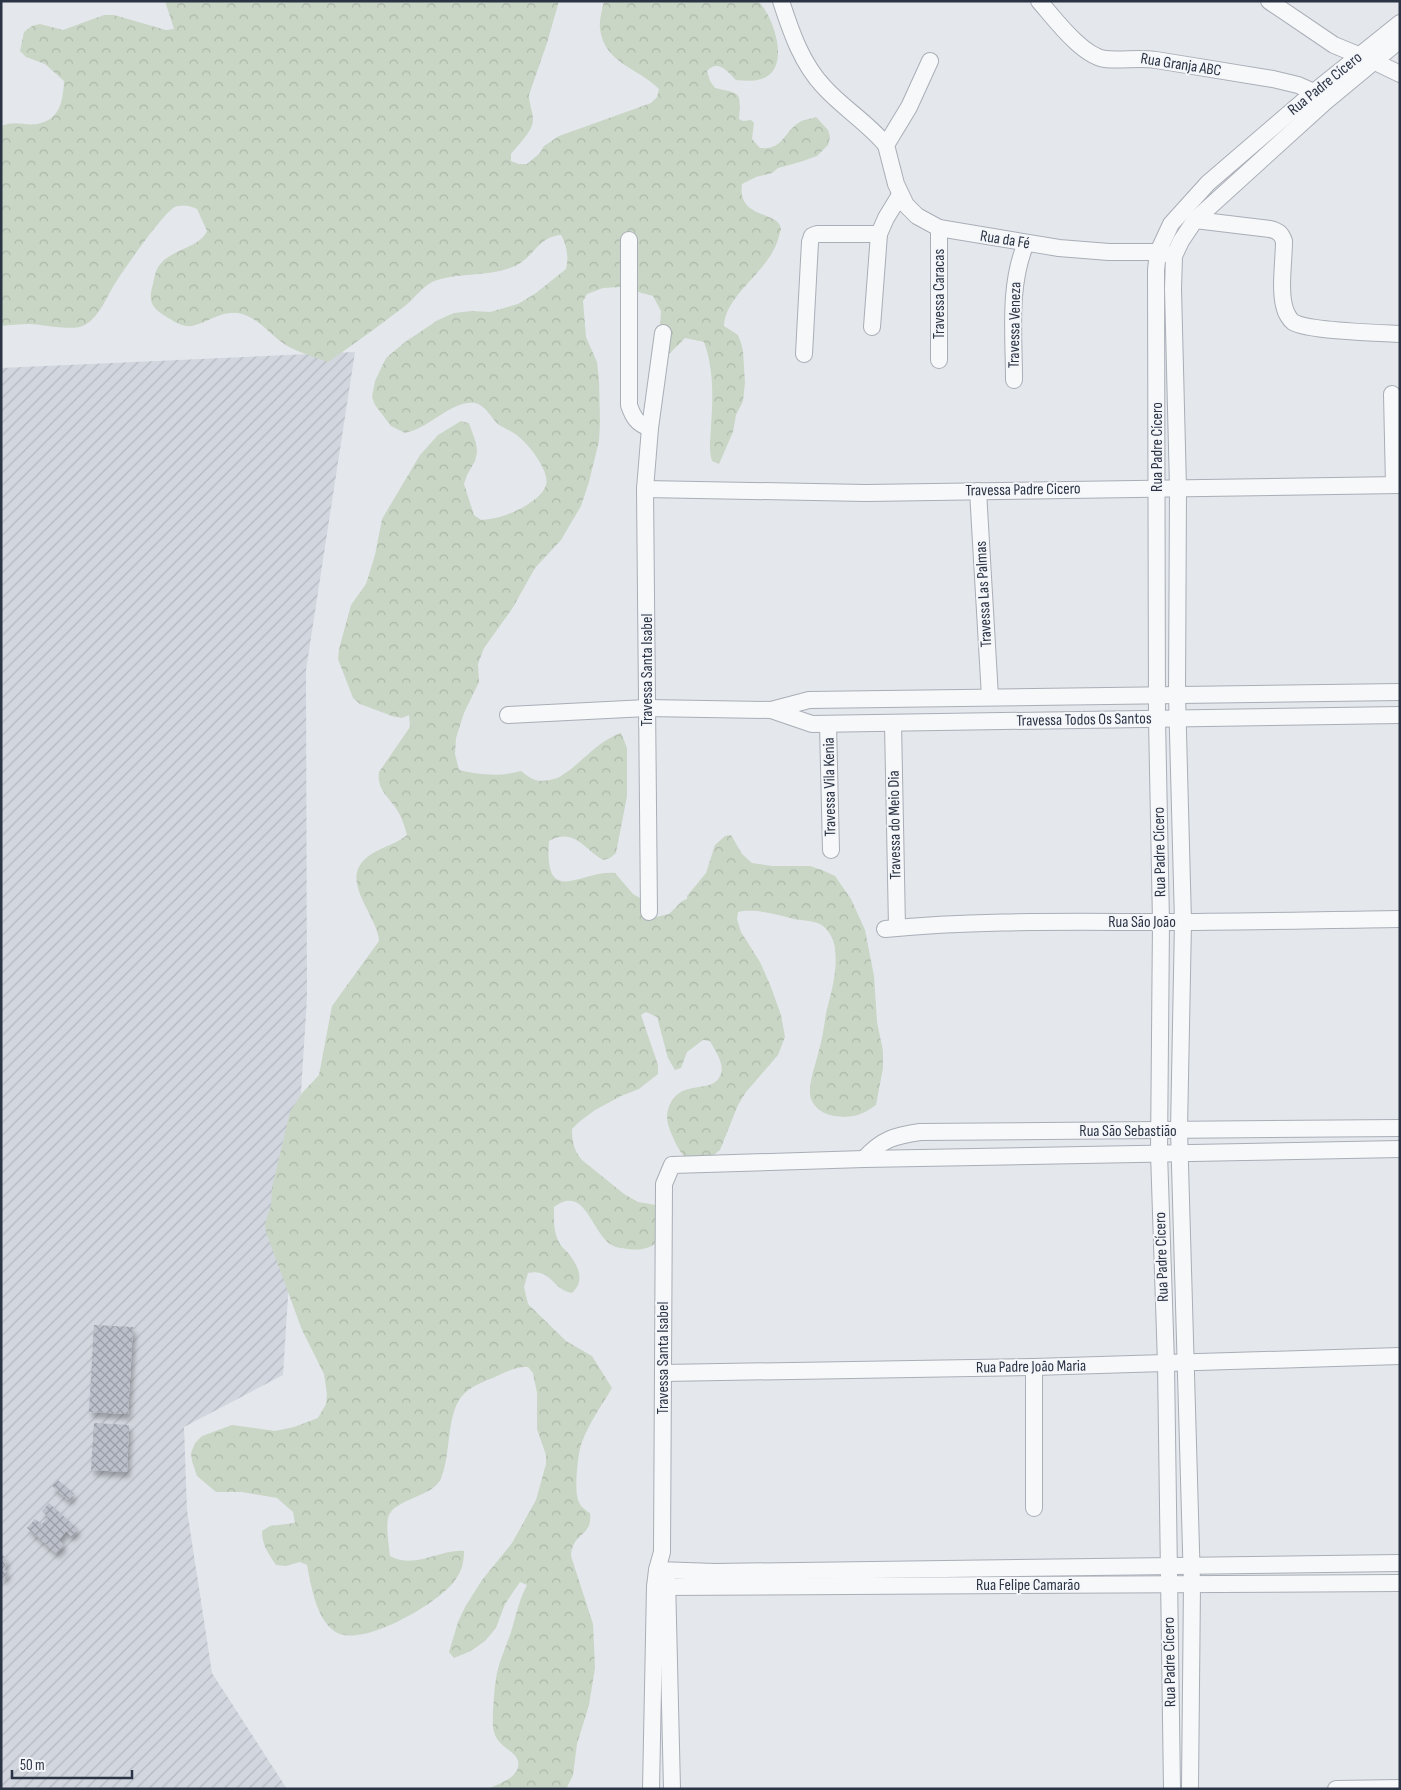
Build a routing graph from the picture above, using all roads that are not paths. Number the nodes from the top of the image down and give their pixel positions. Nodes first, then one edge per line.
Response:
1 (782, 1) edge
2 (1039, 1) edge
3 (1269, 1) edge
4 (1400, 23) edge
5 (1400, 40) edge
6 (1367, 58) junction
7 (930, 61) dead end
8 (1400, 74) edge
9 (1314, 92) junction
10 (886, 145) junction
11 (900, 195) junction
12 (1195, 220) junction
13 (939, 228) junction
14 (878, 234) junction
15 (629, 240) dead end
16 (1026, 243) junction
17 (1158, 252) junction
18 (1174, 256) junction
19 (872, 327) dead end
20 (663, 333) dead end
21 (1400, 334) edge
22 (804, 354) dead end
23 (939, 360) dead end
24 (1014, 380) dead end
25 (1392, 394) dead end
26 (650, 428) junction
27 (1397, 485) edge
28 (645, 488) junction
29 (1158, 488) junction
30 (1178, 488) junction
31 (978, 491) junction
32 (1400, 692) edge
33 (1157, 695) junction
34 (1177, 695) junction
35 (990, 697) junction
36 (874, 699) junction
37 (647, 708) junction
38 (771, 710) junction
39 (508, 714) dead end
40 (1400, 715) edge
41 (1157, 719) junction
42 (1178, 719) junction
43 (893, 723) junction
44 (828, 724) junction
45 (873, 724) junction
46 (831, 850) dead end
47 (649, 912) dead end
48 (1400, 919) edge
49 (1161, 922) junction
50 (1183, 922) junction
51 (891, 928) joint
52 (1400, 1128) edge
53 (1159, 1130) junction
54 (1179, 1130) junction
55 (1400, 1149) edge
56 (1159, 1153) junction
57 (1180, 1153) junction
58 (864, 1159) junction
59 (672, 1164) joint
60 (1400, 1356) edge
61 (1166, 1363) junction
62 (1185, 1363) junction
63 (1034, 1367) junction
64 (663, 1373) junction
65 (1034, 1508) dead end
66 (1400, 1563) edge
67 (1169, 1565) junction
68 (1191, 1565) junction
69 (662, 1579) junction
70 (1400, 1582) edge
71 (1169, 1584) junction
72 (1192, 1584) junction
73 (1400, 1788) edge
74 (651, 1789) edge
75 (672, 1789) edge
76 (1172, 1789) edge
77 (1190, 1789) edge
78 (1336, 1789) edge

1 - 10 street, Rua da Fé
2 - 9 street, Rua Granja ABC
3 - 6 street
4 - 6 street, Rua Padre Cícero
5 - 6 street, Rua Padre Cícero
6 - 8 street
6 - 9 street, Rua Padre Cícero
6 - 12 street, Rua Padre Cícero
7 - 10 street
9 - 17 street, Rua Padre Cícero
10 - 11 street, Rua da Fé
11 - 13 street, Rua da Fé
11 - 14 street
12 - 18 street, Rua Padre Cícero
12 - 21 street
13 - 16 street, Rua da Fé
13 - 23 street, Travessa Caracas
14 - 19 street
14 - 22 street
15 - 26 street
16 - 17 street, Rua da Fé
16 - 24 street, Travessa Veneza
17 - 18 street, Rua da Fé
17 - 29 street, Rua Padre Cícero
18 - 30 street, Rua Padre Cícero
20 - 26 street, Travessa Santa Isabel
25 - 27 street
26 - 28 street, Travessa Santa Isabel
27 - 30 street, Travessa Padre Cicero
28 - 31 street, Travessa Padre Cicero
28 - 37 street, Travessa Santa Isabel
29 - 30 street, Travessa Padre Cicero
29 - 31 street, Travessa Padre Cicero
29 - 33 street, Rua Padre Cícero
30 - 34 street, Rua Padre Cícero
31 - 35 street, Travessa Las Palmas
32 - 34 street, Travessa Todos Os Santos
33 - 34 street, Travessa Todos Os Santos
33 - 35 street, Travessa Todos Os Santos
33 - 41 street, Rua Padre Cícero
34 - 42 street, Rua Padre Cícero
35 - 36 street, Travessa Todos Os Santos
36 - 38 street, Travessa Todos Os Santos
36 - 45 street
37 - 38 street, Travessa Todos Os Santos
37 - 39 street, Travessa Todos Os Santos
37 - 47 street, Travessa Santa Isabel
38 - 44 street, Travessa Todos Os Santos
40 - 42 street, Travessa Todos Os Santos
41 - 42 street, Travessa Todos Os Santos
41 - 43 street, Travessa Todos Os Santos
41 - 49 street, Rua Padre Cícero
42 - 50 street, Rua Padre Cícero
43 - 45 street, Travessa Todos Os Santos
43 - 51 street, Travessa do Meio Dia
44 - 45 street, Travessa Todos Os Santos
44 - 46 street, Travessa Vila Kenia
48 - 50 street, Rua São João
49 - 50 street, Rua São João
49 - 51 street, Rua São João
49 - 53 street, Rua Padre Cícero
50 - 54 street, Rua Padre Cícero
52 - 54 street, Rua São Sebastião
53 - 54 street, Rua São Sebastião
53 - 56 street, Rua Padre Cícero
53 - 58 street, Rua São Sebastião
54 - 57 street, Rua Padre Cícero
55 - 57 street, Rua São Sebastião
56 - 57 street, Rua São Sebastião
56 - 58 street, Rua São Sebastião
56 - 61 street, Rua Padre Cícero
57 - 62 street, Rua Padre Cícero
58 - 59 street, Rua São Sebastião
59 - 64 street, Travessa Santa Isabel
60 - 62 street, Rua Padre João Maria
61 - 62 street, Rua Padre João Maria
61 - 63 street, Rua Padre João Maria
61 - 67 street, Rua Padre Cícero
62 - 68 street, Rua Padre Cícero
63 - 64 street, Rua Padre João Maria
63 - 65 street
64 - 69 street, Travessa Santa Isabel
66 - 68 street, Rua Felipe Camarão
67 - 68 street, Rua Felipe Camarão
67 - 69 street, Rua Felipe Camarão
67 - 71 street, Rua Padre Cícero
68 - 72 street, Rua Padre Cícero
69 - 71 street, Rua Felipe Camarão
69 - 74 street, Travessa Santa Isabel
69 - 75 street, Travessa Santa Isabel
70 - 72 street, Rua Felipe Camarão
71 - 72 street, Rua Felipe Camarão
71 - 76 street, Rua Padre Cícero
72 - 77 street, Rua Padre Cícero
73 - 78 street

